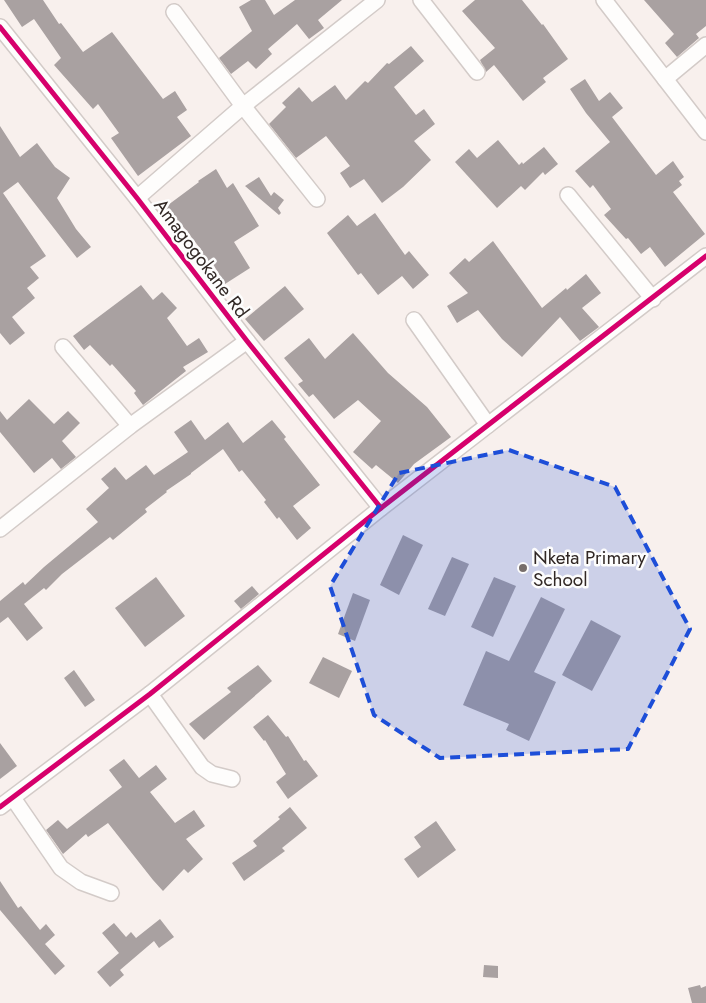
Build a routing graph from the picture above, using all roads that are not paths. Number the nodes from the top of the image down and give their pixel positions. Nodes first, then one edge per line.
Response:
1 (377, 0) edge
2 (422, 0) edge
3 (604, 0) edge
4 (174, 12) dead end
5 (1, 31) edge
6 (706, 45) edge
7 (477, 72) dead end
8 (665, 78) junction
9 (243, 106) junction
10 (706, 132) edge
11 (568, 195) dead end
12 (137, 198) junction
13 (317, 200) dead end
14 (706, 256) edge
15 (653, 299) junction
16 (414, 320) dead end
17 (247, 341) junction
18 (63, 347) dead end
19 (488, 425) junction
20 (130, 426) junction
21 (381, 508) junction
22 (0, 529) edge
23 (150, 694) junction
24 (232, 779) dead end
25 (13, 798) junction
26 (0, 807) edge
27 (111, 893) dead end

1 - 9 street
2 - 7 street
3 - 8 street
4 - 9 street
5 - 12 street, Amagogokane Rd
6 - 8 street
8 - 10 street
9 - 12 street
9 - 13 street
11 - 15 street
12 - 17 street, Amagogokane Rd
14 - 15 street
15 - 19 street
16 - 19 street
17 - 20 street
17 - 21 street, Amagogokane Rd
18 - 20 street
19 - 21 street
20 - 22 street
21 - 23 street
23 - 24 street
23 - 25 street
25 - 26 street
25 - 27 street

